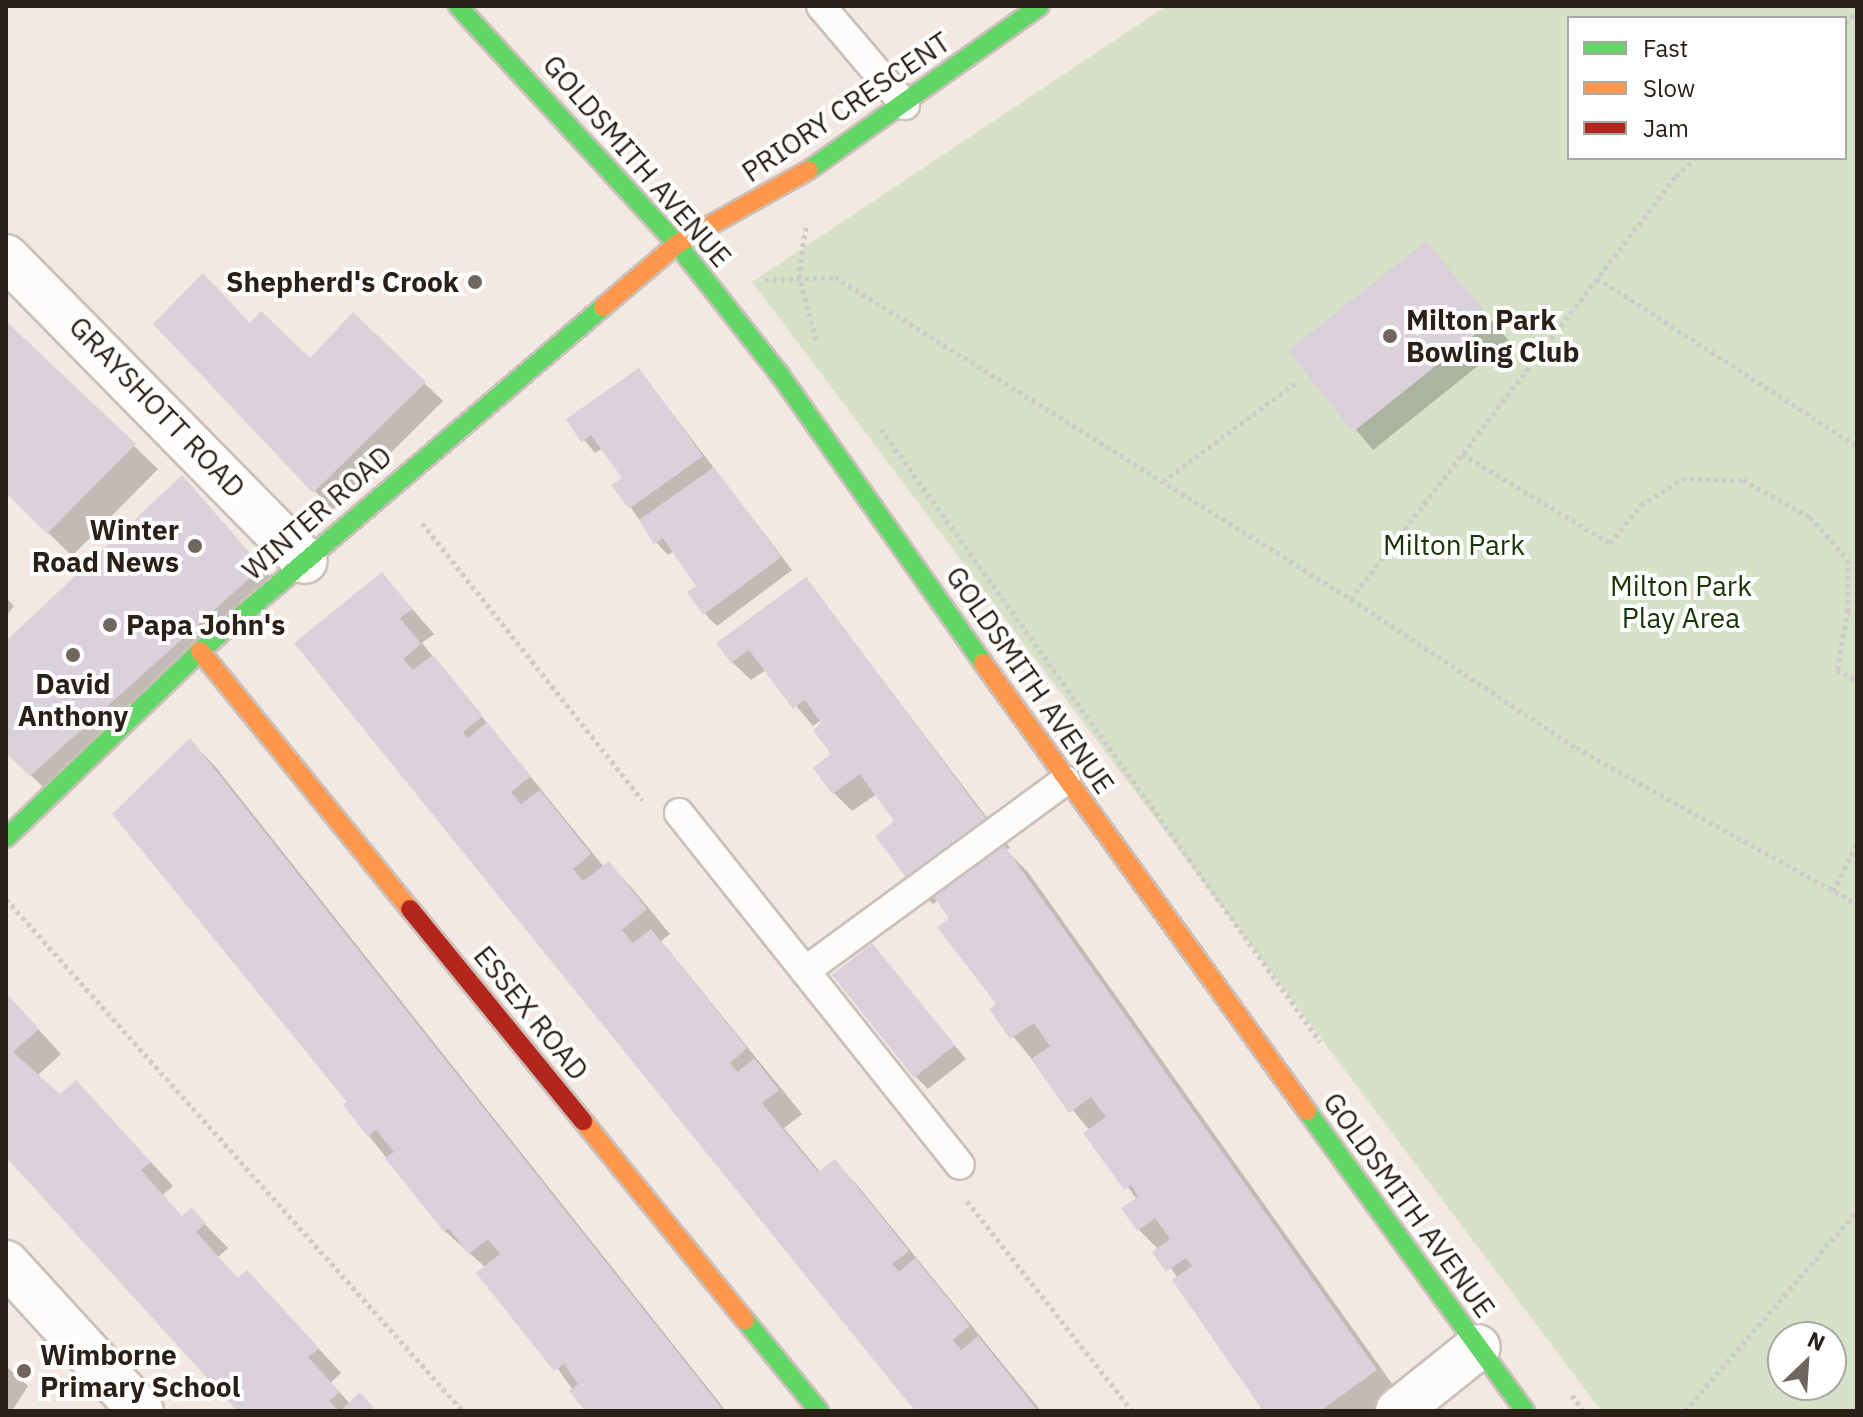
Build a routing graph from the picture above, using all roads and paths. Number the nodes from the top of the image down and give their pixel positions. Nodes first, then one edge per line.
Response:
1 (458, 6) edge
2 (821, 6) edge
3 (1040, 6) edge
4 (905, 105) junction
5 (1694, 160) edge
6 (780, 190) junction
7 (677, 244) junction
8 (6, 257) edge
9 (799, 274) junction
10 (1597, 278) junction
11 (752, 282) dead end
12 (817, 344) dead end
13 (1297, 382) dead end
14 (874, 420) dead end
15 (1857, 446) edge
16 (1462, 454) junction
17 (1163, 481) junction
18 (391, 485) junction
19 (305, 561) junction
20 (1351, 599) junction
21 (200, 651) junction
22 (1857, 681) edge
23 (1066, 780) junction
24 (679, 813) joint
25 (10, 823) edge
26 (1857, 844) edge
27 (1833, 891) junction
28 (6, 899) edge
29 (1857, 904) edge
30 (805, 971) junction
31 (1328, 1053) dead end
32 (960, 1165) joint
33 (1857, 1211) edge
34 (6, 1263) edge
35 (1478, 1347) junction
36 (1565, 1386) dead end
37 (141, 1411) edge
38 (463, 1411) edge
39 (819, 1411) edge
40 (1132, 1411) edge
41 (1398, 1411) edge
42 (1525, 1411) edge
43 (1583, 1411) edge
44 (1685, 1411) edge

1 - 7 street, GOLDSMITH AVENUE
2 - 4 lane
3 - 4 street, PRIORY CRESCENT
4 - 6 street, PRIORY CRESCENT
5 - 10 path
6 - 7 street, PRIORY CRESCENT
6 - 9 path
7 - 18 street, WINTER ROAD
7 - 23 street, GOLDSMITH AVENUE
8 - 19 street, GRAYSHOTT ROAD
9 - 11 path
9 - 12 path
9 - 17 path
10 - 15 path
10 - 16 path
13 - 17 path
14 - 31 path
16 - 20 path
16 - 22 path
17 - 20 path
18 - 19 street, WINTER ROAD
18 - 24 path
19 - 21 street, WINTER ROAD
20 - 27 path
21 - 25 street, WINTER ROAD
21 - 39 street, ESSEX ROAD
23 - 30 lane
23 - 35 street, GOLDSMITH AVENUE
24 - 30 lane
26 - 27 path
27 - 29 path
28 - 38 path
30 - 32 lane
32 - 40 path
33 - 44 path
34 - 37 street
35 - 41 street
35 - 42 street, GOLDSMITH AVENUE
36 - 43 path

